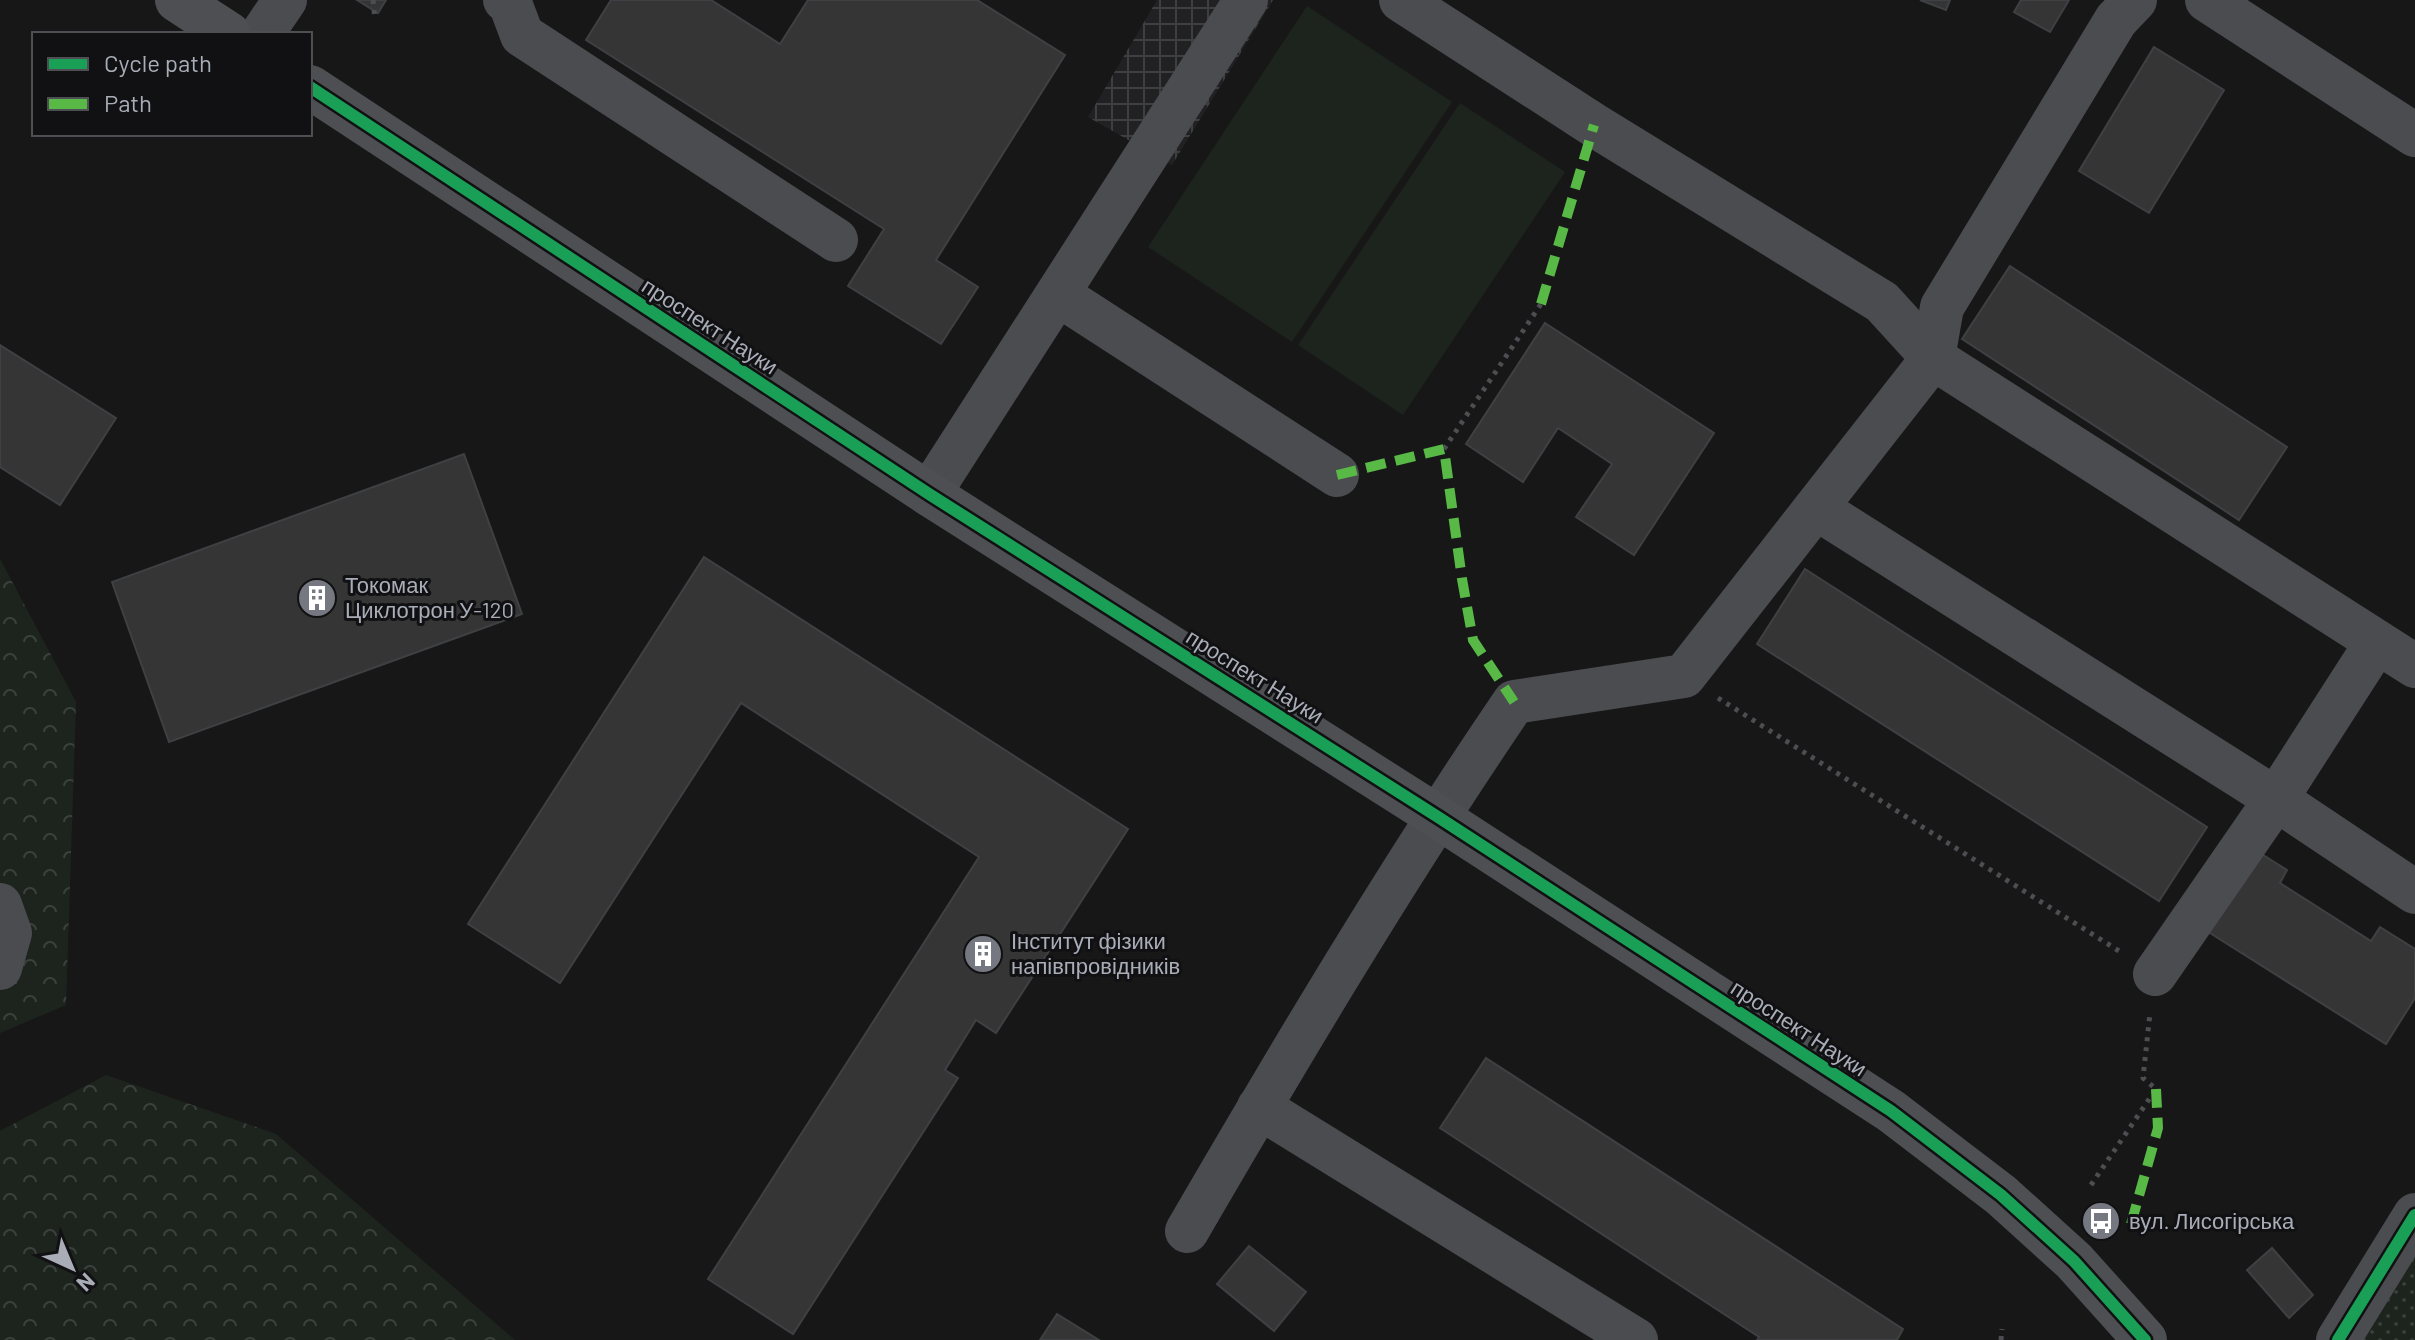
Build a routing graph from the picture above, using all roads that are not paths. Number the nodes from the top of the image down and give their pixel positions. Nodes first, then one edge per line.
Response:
1 (177, 0) edge
2 (285, 0) edge
3 (1246, 0) edge
4 (1401, 0) edge
5 (2135, 0) edge
6 (2207, 0) edge
7 (517, 7) edge
8 (226, 32) edge
9 (263, 32) edge
10 (312, 88) edge
11 (2415, 135) edge
12 (836, 240) dead end
13 (1059, 295) junction
14 (1933, 358) junction
15 (1337, 475) dead end
16 (929, 494) junction
17 (1816, 508) junction
18 (2377, 642) junction
19 (2415, 666) edge
20 (2276, 799) junction
21 (1438, 817) junction
22 (2415, 892) edge
23 (0, 905) edge
24 (0, 968) edge
25 (2155, 974) road end
26 (1259, 1107) junction
27 (2415, 1215) edge
28 (1187, 1231) dead end
29 (1636, 1340) edge
30 (2145, 1340) edge
31 (2338, 1340) edge

1 - 8 main road
2 - 9 street
3 - 13 street
4 - 14 street
5 - 14 street
6 - 11 street
7 - 12 street
10 - 16 main road, проспект Науки
13 - 15 street
13 - 16 street
14 - 17 street
14 - 18 street
16 - 21 main road, проспект Науки
17 - 20 street
17 - 21 street
18 - 19 street
18 - 20 street
20 - 22 street
20 - 25 street
21 - 26 street
21 - 30 main road, проспект Науки
23 - 24 street
26 - 28 street
26 - 29 street
27 - 31 street

